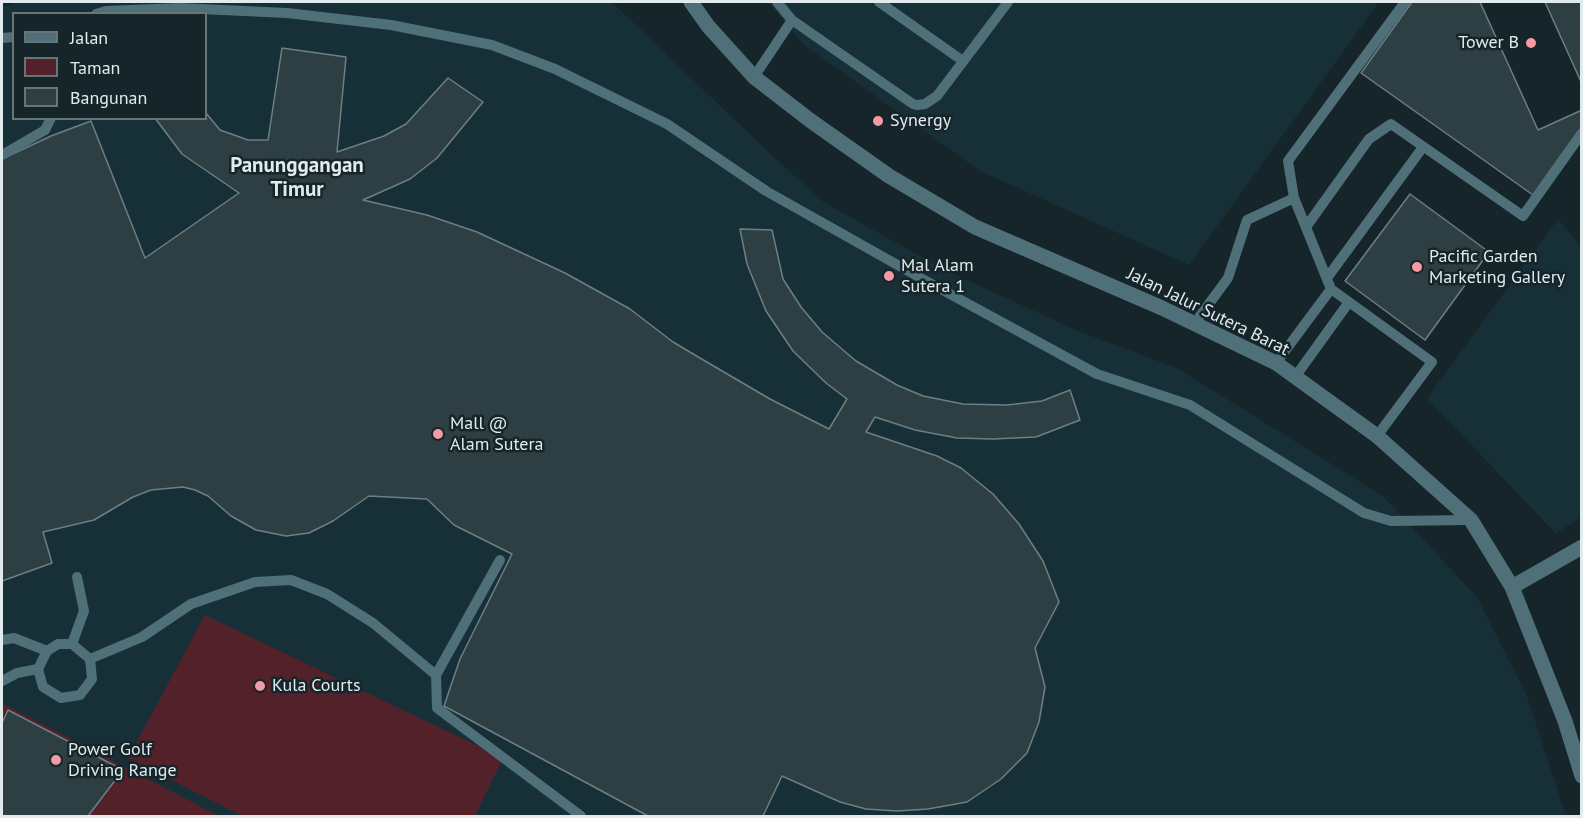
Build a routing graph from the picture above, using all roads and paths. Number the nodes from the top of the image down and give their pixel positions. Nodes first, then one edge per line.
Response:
1 (691, 2) edge
2 (777, 2) edge
3 (879, 2) edge
4 (1008, 2) edge
5 (1405, 2) edge
6 (103, 12) edge
7 (792, 20) junction
8 (963, 62) junction
9 (754, 77) junction
10 (50, 120) edge
11 (1581, 134) edge
12 (1423, 147) junction
13 (2, 155) edge
14 (1294, 198) junction
15 (1306, 227) junction
16 (1329, 284) junction
17 (1349, 302) junction
18 (1194, 324) junction
19 (1276, 363) junction
20 (1295, 377) junction
21 (1377, 436) junction
22 (1471, 520) junction
23 (1581, 547) edge
24 (500, 560) dead end
25 (76, 577) dead end
26 (1512, 587) junction
27 (2, 640) edge
28 (72, 644) junction
29 (47, 651) junction
30 (90, 660) junction
31 (38, 669) junction
32 (436, 675) junction
33 (2, 681) edge
34 (1581, 776) edge
35 (581, 816) edge

1 - 9 street, Jalan Jalur Sutera Barat
2 - 7 lane
3 - 8 lane
4 - 8 lane
5 - 14 lane
6 - 22 lane
7 - 8 lane
7 - 9 lane
9 - 18 street, Jalan Jalur Sutera Barat
10 - 13 lane
11 - 12 lane
12 - 15 lane
12 - 16 lane
14 - 15 lane
14 - 18 lane
15 - 16 lane
16 - 17 lane
16 - 19 lane
17 - 20 lane
17 - 21 lane
18 - 19 street, Jalan Jalur Sutera Barat
19 - 20 street, Jalan Jalur Sutera Barat
20 - 21 street, Jalan Jalur Sutera Barat
21 - 22 street, Jalan Jalur Sutera Barat
22 - 26 street, Jalan Jalur Sutera Barat
23 - 26 street
24 - 32 lane
25 - 28 lane
26 - 34 street, Jalan Jalur Sutera Barat
27 - 29 lane
28 - 29 lane
28 - 30 lane
29 - 31 lane
30 - 31 lane
30 - 32 lane
31 - 33 lane
32 - 35 lane

